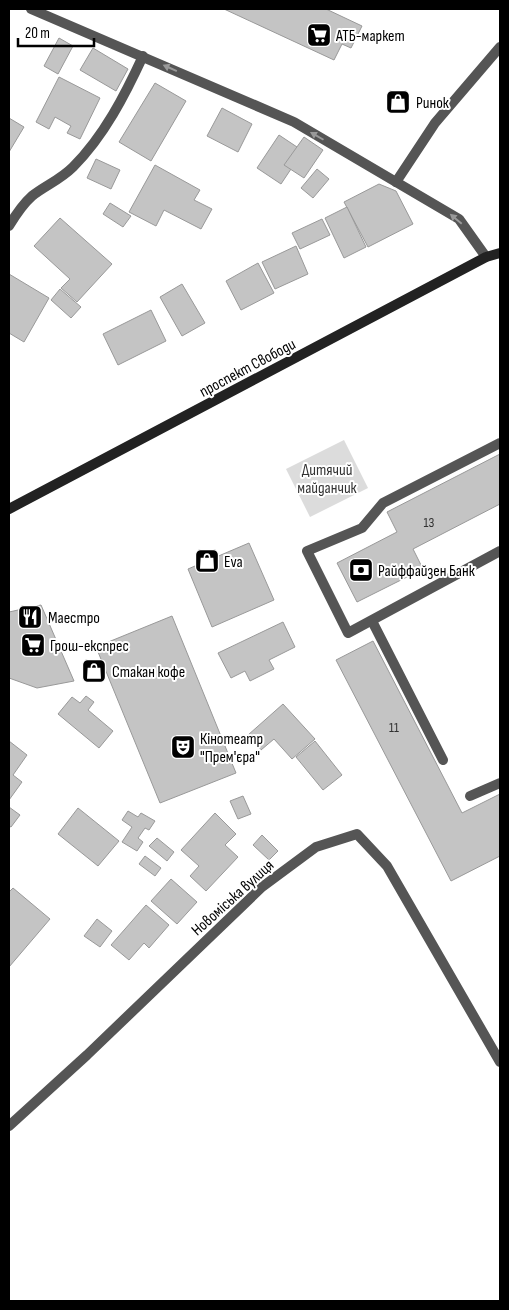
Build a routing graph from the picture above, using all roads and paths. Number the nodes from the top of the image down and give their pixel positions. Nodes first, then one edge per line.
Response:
1 (31, 9) edge
2 (500, 47) edge
3 (143, 56) junction
4 (396, 182) junction
5 (9, 226) edge
6 (500, 253) edge
7 (486, 257) junction
8 (500, 443) edge
9 (9, 509) edge
10 (500, 551) edge
11 (372, 621) junction
12 (443, 760) dead end
13 (500, 783) edge
14 (470, 796) dead end
15 (500, 1062) edge
16 (9, 1126) edge

1 - 3 street
2 - 4 street
4 -> 3 street
3 - 5 street
7 -> 4 street
6 - 7 main road, проспект Свободи
7 - 9 main road, проспект Свободи
8 - 11 street
10 - 11 street
11 - 12 street
13 - 14 street
15 - 16 street, Новоміська вулиця

